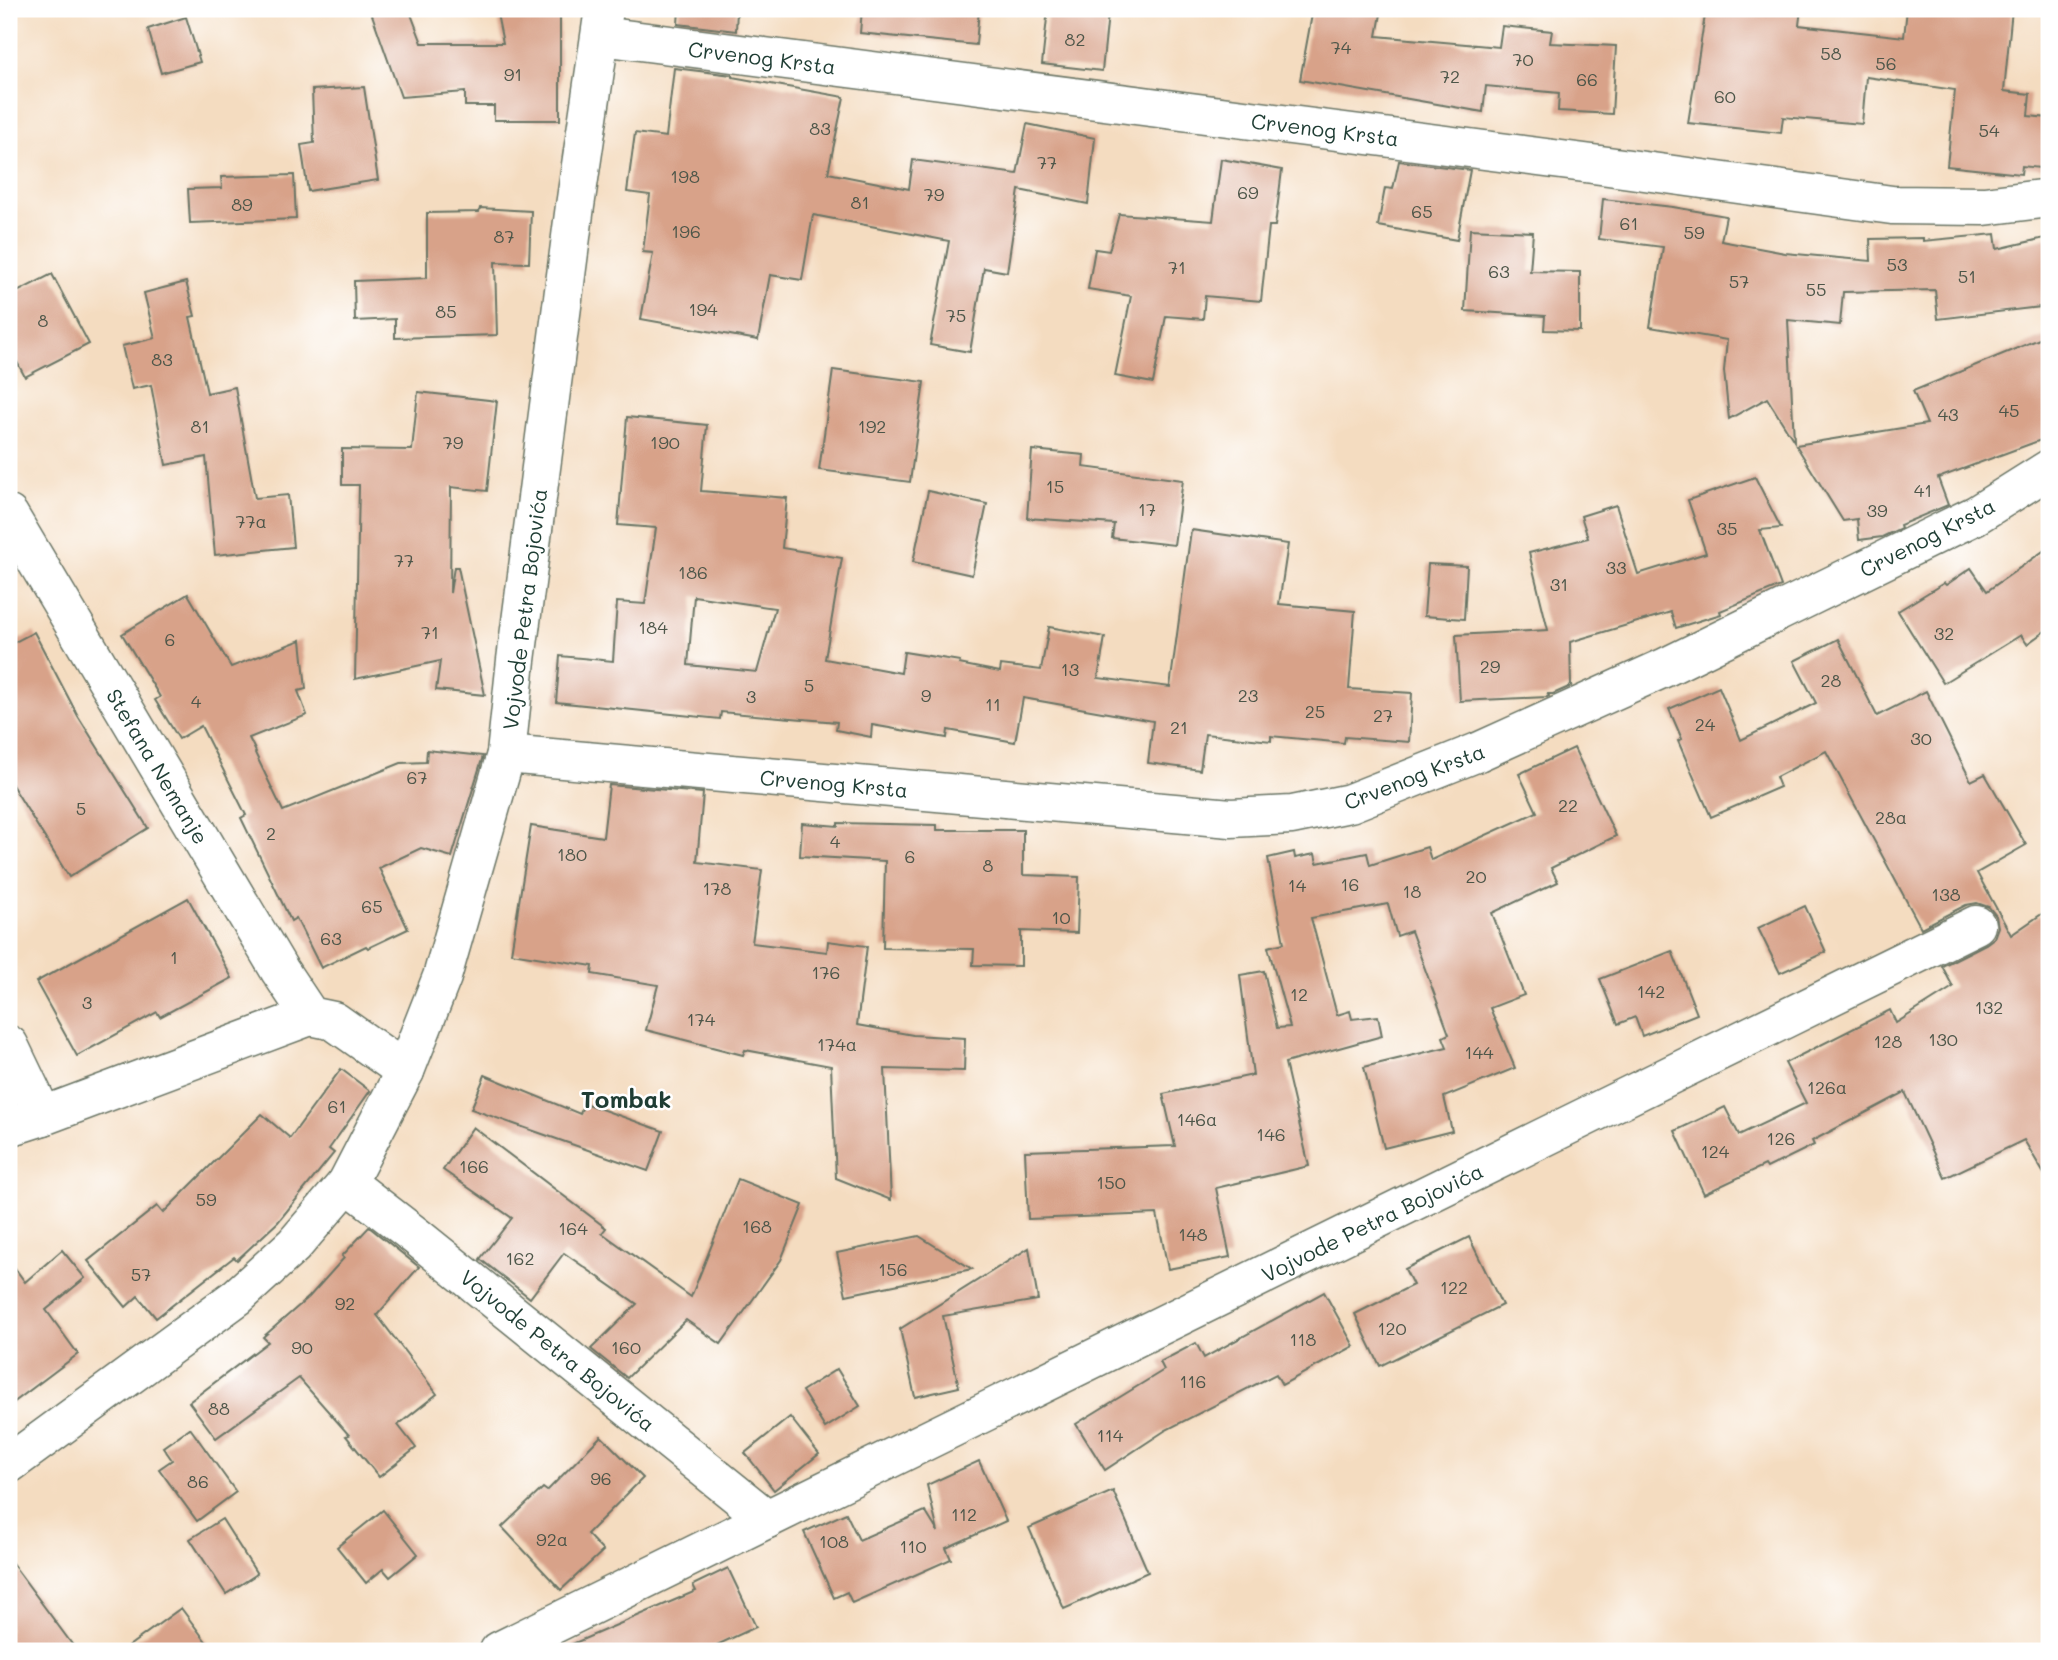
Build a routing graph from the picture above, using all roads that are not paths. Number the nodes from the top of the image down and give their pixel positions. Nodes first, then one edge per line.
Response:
1 (602, 23) edge
2 (2049, 198) edge
3 (2049, 469) edge
4 (9, 515) edge
5 (506, 754) junction
6 (1976, 925) dead end
7 (310, 1016) junction
8 (9, 1045) edge
9 (405, 1071) junction
10 (26, 1121) edge
11 (347, 1183) junction
12 (9, 1464) edge
13 (767, 1519) junction
14 (499, 1651) edge

1 - 2 street, Crvenog Krsta
1 - 5 street, Vojvode Petra Bojovića
3 - 5 street, Crvenog Krsta
4 - 7 street, Stefana Nemanje
5 - 9 street, Vojvode Petra Bojovića
6 - 13 street, Vojvode Petra Bojovića
7 - 9 street
7 - 10 street
8 - 10 street
9 - 11 street, Vojvode Petra Bojovića
11 - 12 street, Vojvode Petra Bojovića
11 - 13 street, Vojvode Petra Bojovića
13 - 14 street, Vojvode Petra Bojovića

